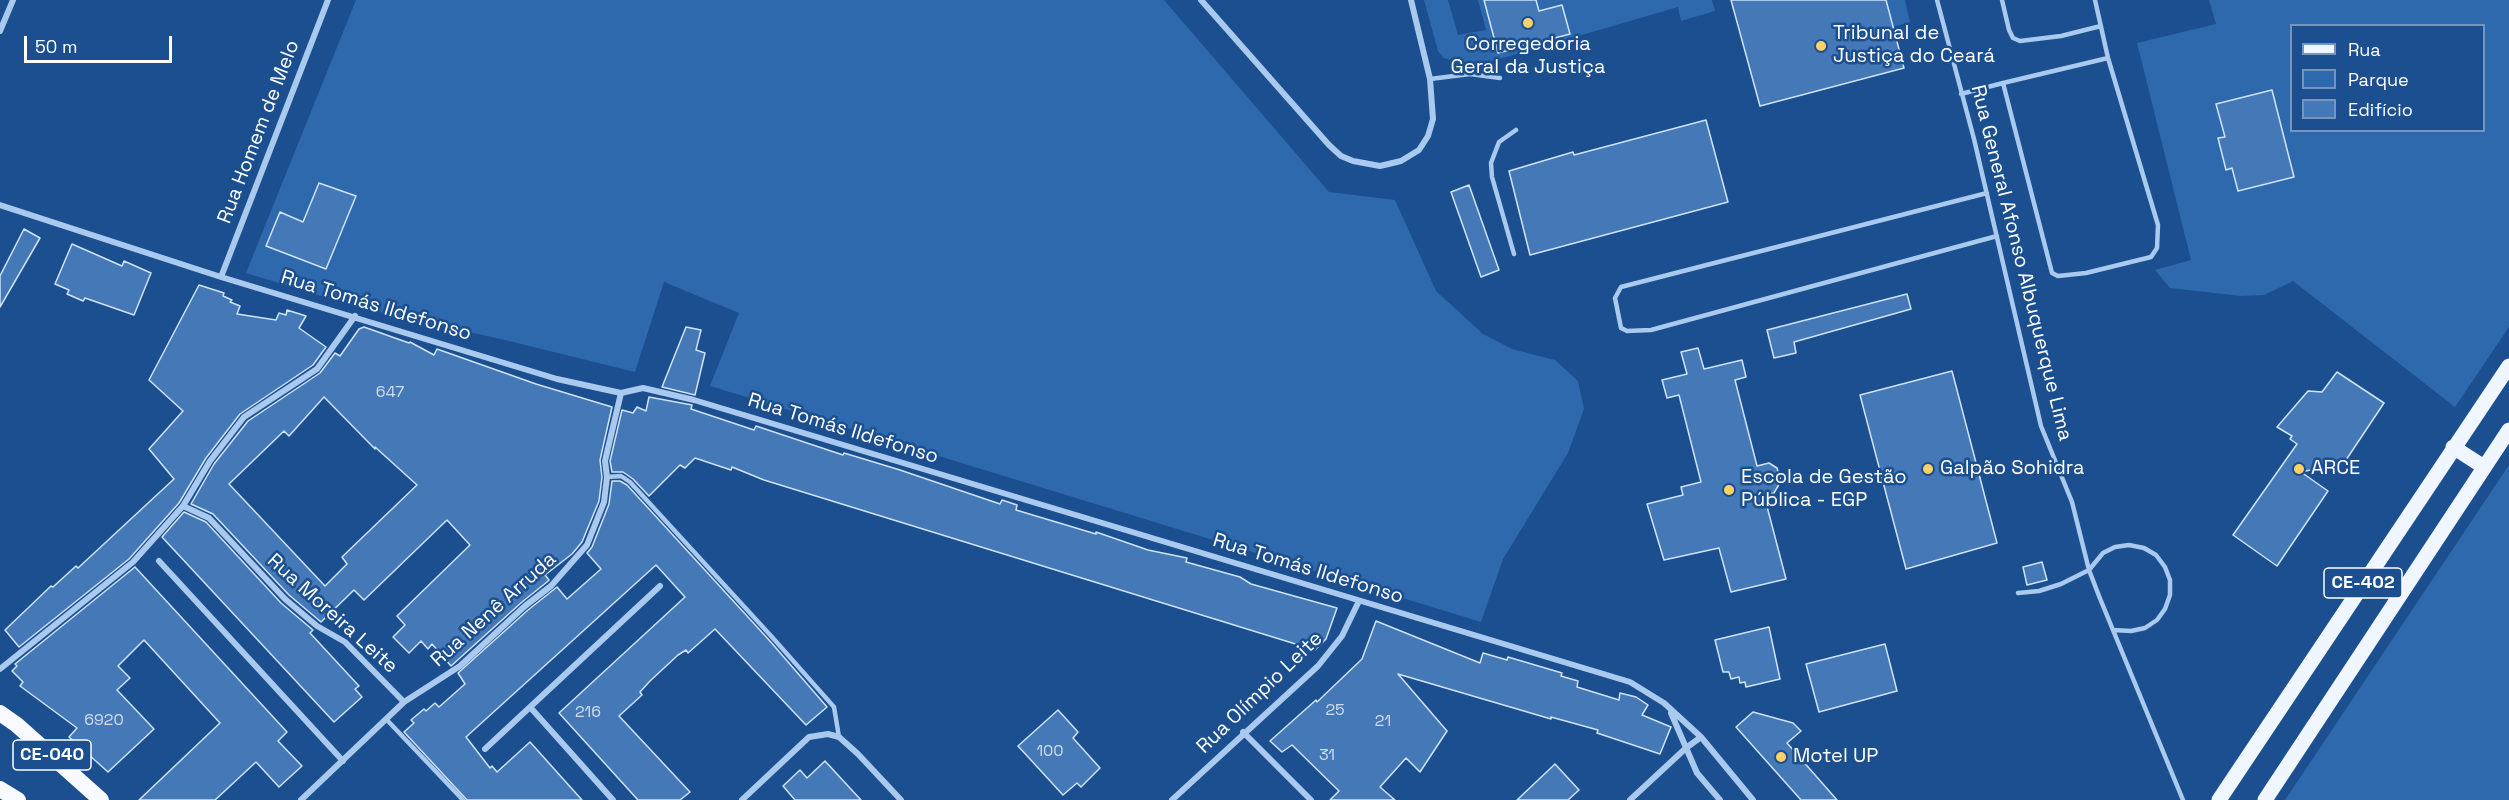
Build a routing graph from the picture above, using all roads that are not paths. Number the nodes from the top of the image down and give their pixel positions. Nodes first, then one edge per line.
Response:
1 (13, 0) edge
2 (328, 0) edge
3 (1201, 0) edge
4 (1411, 0) edge
5 (1937, 0) edge
6 (2002, 0) edge
7 (2095, 0) edge
8 (2101, 26) junction
9 (0, 32) edge
10 (2108, 58) junction
11 (1500, 78) dead end
12 (1430, 79) junction
13 (2003, 83) junction
14 (1961, 94) junction
15 (1516, 130) dead end
16 (1987, 193) junction
17 (0, 205) edge
18 (1997, 236) junction
19 (1514, 254) dead end
20 (221, 277) junction
21 (355, 316) junction
22 (2509, 366) edge
23 (621, 393) junction
24 (2509, 430) edge
25 (2454, 447) junction
26 (2484, 467) junction
27 (607, 477) junction
28 (183, 506) junction
29 (159, 561) dead end
30 (2089, 570) junction
31 (660, 586) dead end
32 (2018, 593) dead end
33 (1359, 601) junction
34 (2114, 630) junction
35 (0, 669) edge
36 (404, 702) junction
37 (530, 707) junction
38 (1670, 709) junction
39 (0, 713) edge
40 (386, 719) junction
41 (1243, 732) junction
42 (839, 737) junction
43 (1701, 737) junction
44 (1686, 748) junction
45 (485, 749) dead end
46 (343, 761) junction
47 (0, 789) edge
48 (18, 800) edge
49 (101, 800) edge
50 (302, 800) edge
51 (463, 800) edge
52 (613, 800) edge
53 (742, 800) edge
54 (901, 800) edge
55 (1172, 800) edge
56 (1311, 800) edge
57 (1630, 800) edge
58 (1720, 800) edge
59 (1753, 800) edge
60 (2183, 800) edge
61 (2218, 800) edge
62 (2265, 800) edge

1 - 9 street
2 - 20 street, Rua Homem de Melo
3 - 12 street
4 - 12 street
5 - 14 lane, Rua General Afonso Albuquerque Lima
6 - 8 lane
7 - 8 lane
8 - 10 lane
10 - 13 lane
10 - 13 lane
11 - 12 lane
13 - 14 lane
14 - 16 lane, Rua General Afonso Albuquerque Lima
15 - 19 lane
16 - 18 lane, Rua General Afonso Albuquerque Lima
16 - 18 lane
17 - 20 street, Rua Tomás Ildefonso
18 - 30 lane, Rua General Afonso Albuquerque Lima
20 - 21 street, Rua Tomás Ildefonso
21 - 23 street, Rua Tomás Ildefonso
21 - 28 street
22 - 25 main road, CE-402
23 - 27 street, Rua Nenê Arruda
23 - 33 street, Rua Tomás Ildefonso
24 - 26 main road, CE-402
25 - 26 main road
25 - 61 main road, CE-402
26 - 62 main road, CE-402
27 - 36 street, Rua Nenê Arruda
27 - 42 lane
28 - 35 street
28 - 36 street, Rua Moreira Leite
29 - 46 street
30 - 32 lane
30 - 34 lane, Rua General Afonso Albuquerque Lima
30 - 34 lane
31 - 37 street
33 - 38 street, Rua Tomás Ildefonso
33 - 41 street, Rua Olímpio Leite
34 - 60 lane, Rua General Afonso Albuquerque Lima
36 - 40 street, Rua Nenê Arruda
37 - 45 street
37 - 52 street
38 - 43 street, Rua Tomás Ildefonso
38 - 44 street
39 - 49 highway, CE-040
40 - 46 street, Rua Nenê Arruda
40 - 51 lane
41 - 55 street, Rua Olímpio Leite
41 - 56 street
42 - 53 street
42 - 54 street
43 - 44 street
43 - 59 street, Rua Tomás Ildefonso
44 - 57 street
44 - 58 street
46 - 50 street, Rua Nenê Arruda
47 - 48 highway, CE-040

